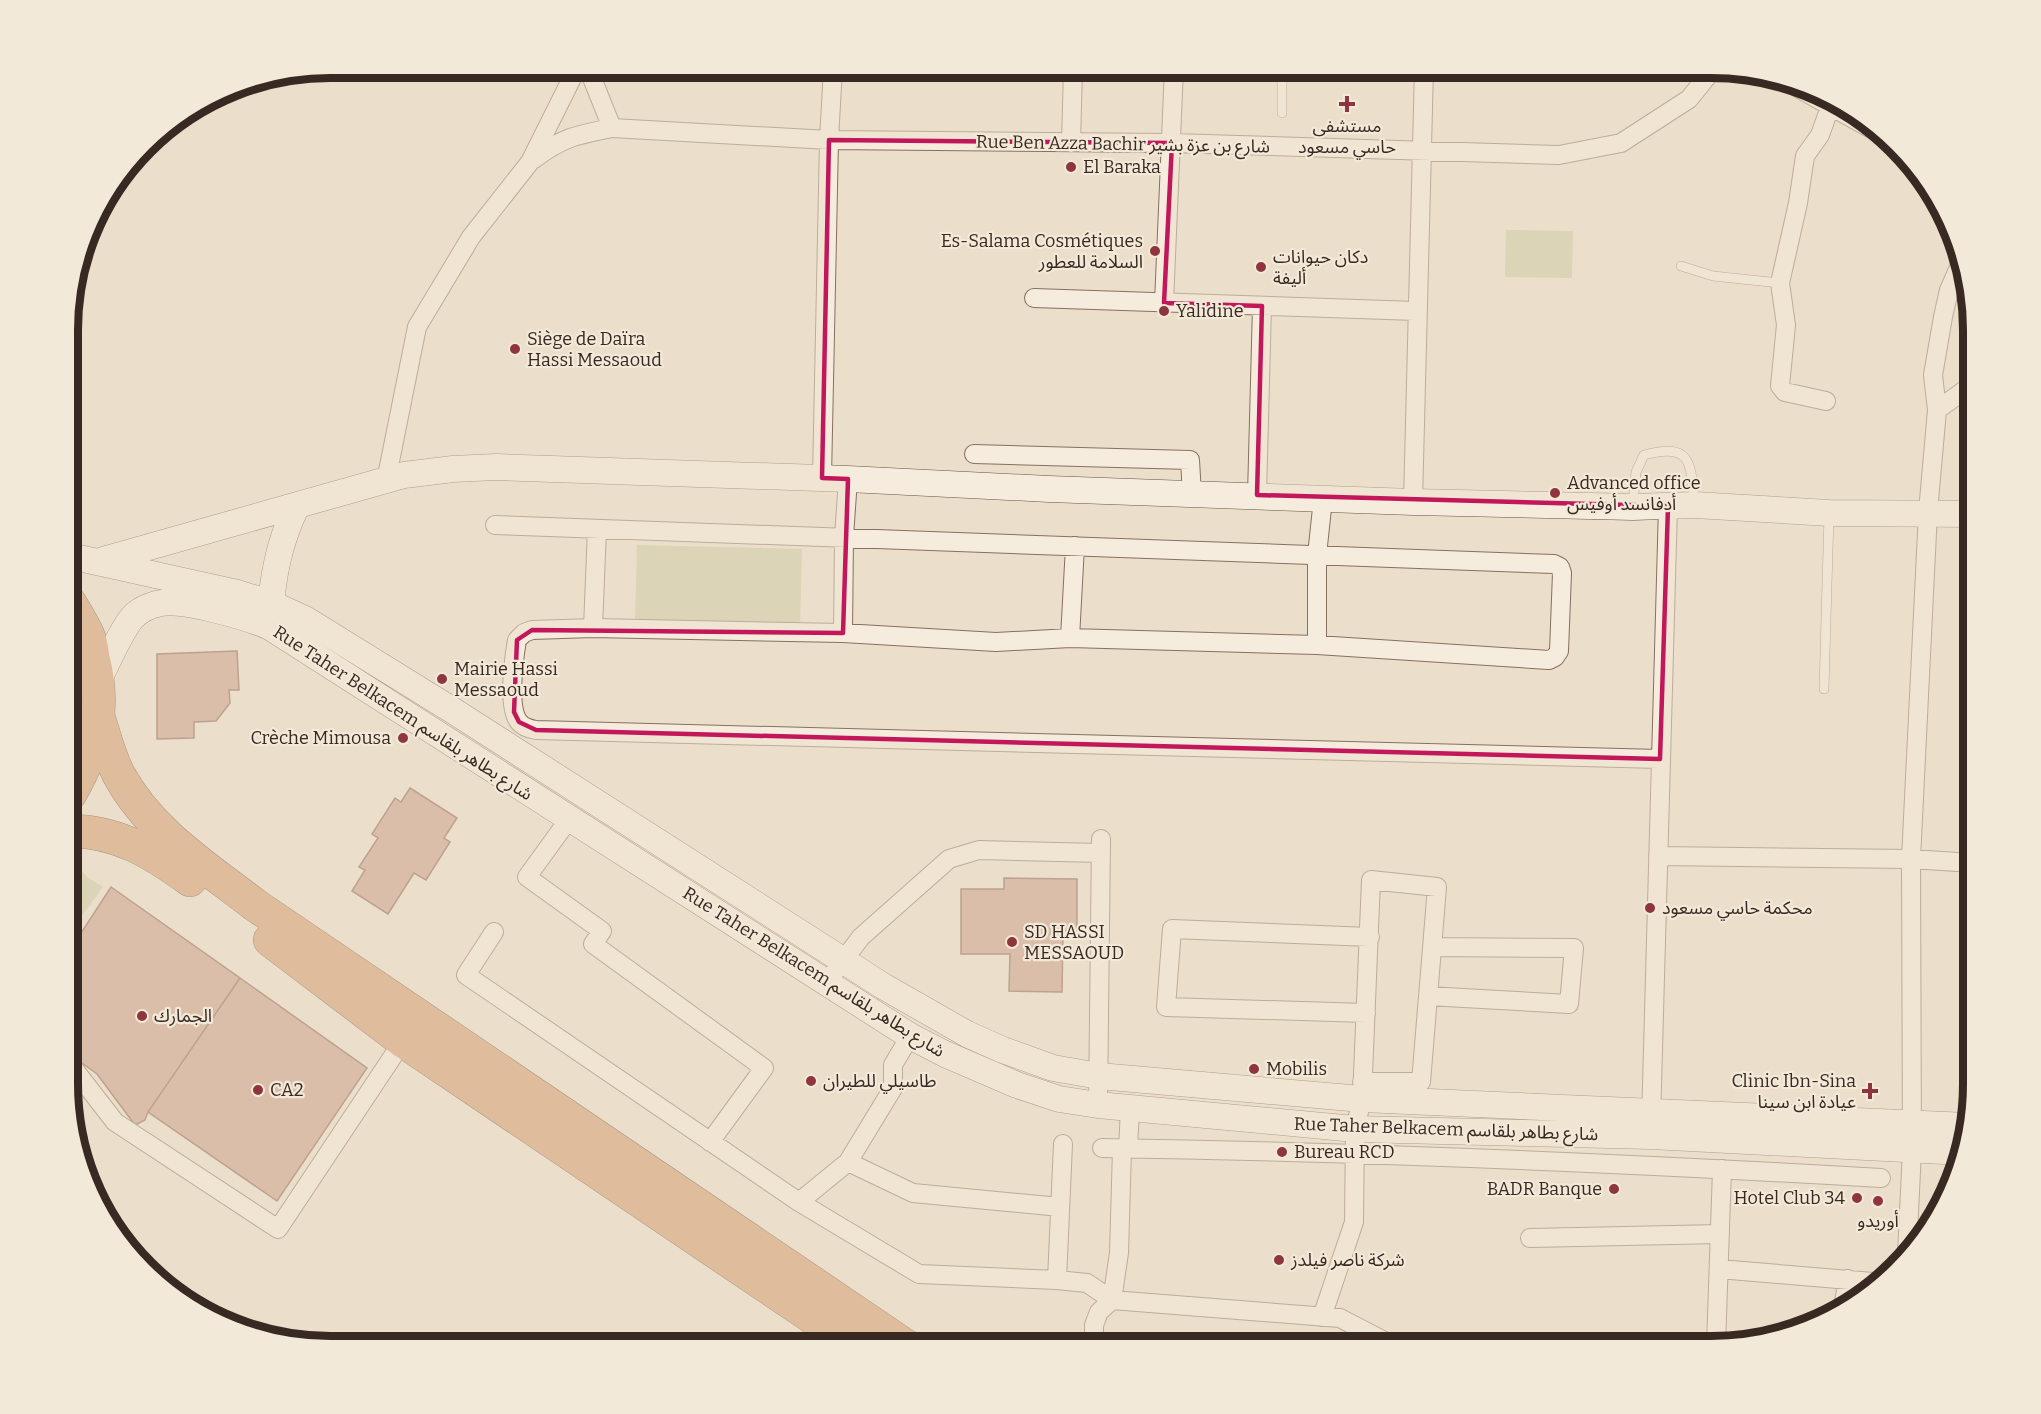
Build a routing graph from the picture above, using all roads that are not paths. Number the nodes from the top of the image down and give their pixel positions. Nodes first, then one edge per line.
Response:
1 (572, 78) edge
2 (592, 78) edge
3 (832, 78) edge
4 (1073, 78) edge
5 (1174, 78) edge
6 (1282, 78) edge
7 (1424, 78) edge
8 (1706, 78) edge
9 (1830, 107) edge
10 (1282, 113) dead end
11 (612, 128) junction
12 (829, 140) junction
13 (1071, 142) junction
14 (1172, 142) junction
15 (1422, 150) junction
16 (530, 162) junction
17 (1681, 266) dead end
18 (1956, 274) edge
19 (1780, 283) junction
20 (1034, 298) dead end
21 (1164, 303) junction
22 (1262, 306) junction
23 (1416, 311) junction
24 (1963, 391) edge
25 (1826, 401) dead end
26 (1937, 410) junction
27 (974, 454) dead end
28 (1047, 456) junction
29 (822, 478) junction
30 (848, 479) junction
31 (386, 481) junction
32 (1049, 489) junction
33 (1192, 495) junction
34 (1257, 495) junction
35 (1323, 499) junction
36 (1413, 502) junction
37 (297, 504) junction
38 (1695, 505) junction
39 (1668, 506) junction
40 (1633, 507) junction
41 (1829, 513) junction
42 (1928, 513) junction
43 (1963, 514) edge
44 (235, 523) junction
45 (495, 525) dead end
46 (597, 529) junction
47 (844, 537) junction
48 (1075, 546) junction
49 (1317, 555) junction
50 (78, 557) edge
51 (98, 561) junction
52 (154, 573) junction
53 (270, 615) junction
54 (78, 617) edge
55 (131, 619) junction
56 (593, 628) junction
57 (843, 633) junction
58 (1071, 638) junction
59 (1317, 645) junction
60 (99, 679) junction
61 (1824, 689) dead end
62 (99, 719) junction
63 (1660, 759) junction
64 (78, 780) edge
65 (569, 819) junction
66 (78, 831) edge
67 (1658, 856) junction
68 (1911, 859) junction
69 (1963, 862) edge
70 (494, 932) dead end
71 (1370, 937) junction
72 (1432, 947) junction
73 (842, 960) junction
74 (827, 982) junction
75 (1428, 996) junction
76 (1366, 1013) junction
77 (910, 1036) junction
78 (403, 1041) junction
79 (78, 1074) edge
80 (1100, 1076) junction
81 (1362, 1090) junction
82 (1098, 1105) junction
83 (1130, 1109) junction
84 (1911, 1123) junction
85 (1651, 1124) junction
86 (1959, 1126) edge
87 (1356, 1141) junction
88 (710, 1142) junction
89 (1063, 1144) dead end
90 (1102, 1148) dead end
91 (1125, 1149) junction
92 (1912, 1150) junction
93 (1954, 1152) edge
94 (848, 1162) junction
95 (1722, 1169) junction
96 (1881, 1178) dead end
97 (800, 1202) junction
98 (1060, 1207) junction
99 (1720, 1234) junction
100 (1530, 1238) dead end
101 (1907, 1243) edge
102 (1719, 1269) junction
103 (1848, 1279) junction
104 (1057, 1280) junction
105 (1868, 1281) edge
106 (1845, 1298) edge
107 (1112, 1300) junction
108 (1322, 1317) junction
109 (840, 1336) edge
110 (891, 1336) edge
111 (1094, 1336) edge
112 (1375, 1336) edge
113 (1716, 1336) edge

1 - 16 street
2 - 11 street
3 - 12 street
4 - 13 street
5 - 14 street
6 - 10 lane
7 - 15 street
8 - 15 street, Rue Ben Azza Bachir شارع بن عزة بشير
9 - 19 street
11 - 12 street, Rue Ben Azza Bachir شارع بن عزة بشير
11 - 16 street, Rue Ben Azza Bachir شارع بن عزة بشير
12 - 13 street, Rue Ben Azza Bachir شارع بن عزة بشير
12 - 29 street
13 - 14 street, Rue Ben Azza Bachir شارع بن عزة بشير
14 - 15 street, Rue Ben Azza Bachir شارع بن عزة بشير
14 - 21 street
15 - 23 street
16 - 31 street
17 - 19 lane
18 - 26 street
19 - 25 street
20 - 21 street
21 - 22 street
22 - 23 street
22 - 34 street
23 - 36 street
24 - 26 street
26 - 42 street
27 - 28 street
28 - 32 street
28 - 33 street
29 - 30 main road
29 - 31 main road
30 - 32 main road
30 - 47 street
31 - 37 main road
32 - 33 main road
33 - 34 main road
34 - 35 main road
35 - 36 main road
35 - 49 street
36 - 40 main road
37 - 44 main road
37 - 53 main road
38 - 39 main road
38 - 40 lane
38 - 41 main road
39 - 40 main road
39 - 63 street
41 - 42 main road
41 - 61 lane
42 - 43 main road
42 - 68 street
44 - 51 main road
44 - 52 main road
45 - 46 street
46 - 47 street
46 - 56 street
47 - 48 street
47 - 57 street
48 - 49 street
48 - 58 street
49 - 59 street
49 - 59 street
50 - 51 main road, Rue Taher Belkacem شارع بطاهر بلقاسم
51 - 52 main road, Rue Taher Belkacem شارع بطاهر بلقاسم
52 - 53 main road, Rue Taher Belkacem شارع بطاهر بلقاسم
52 - 55 main road
53 - 55 main road, Rue Taher Belkacem شارع بطاهر بلقاسم
53 - 65 main road, Rue Taher Belkacem شارع بطاهر بلقاسم
53 - 73 main road, Rue Taher Belkacem شارع بطاهر بلقاسم
54 - 60 highway
55 - 60 main road
56 - 57 street
56 - 63 street
57 - 58 street
58 - 59 street
60 - 62 highway
62 - 64 highway
62 - 110 highway
63 - 67 street
65 - 74 main road, Rue Taher Belkacem شارع بطاهر بلقاسم
65 - 88 street
66 - 78 highway
67 - 68 street
67 - 85 street
68 - 69 street
68 - 84 street
70 - 88 street
71 - 72 street
71 - 76 street
71 - 76 street
72 - 75 street
72 - 75 street
73 - 74 street
73 - 80 main road, Rue Taher Belkacem شارع بطاهر بلقاسم
73 - 80 street
74 - 77 main road, Rue Taher Belkacem شارع بطاهر بلقاسم
75 - 81 street
76 - 81 street
77 - 82 main road, Rue Taher Belkacem شارع بطاهر بلقاسم
77 - 94 street
78 - 79 street
78 - 109 highway
80 - 81 main road, Rue Taher Belkacem شارع بطاهر بلقاسم
80 - 82 street
81 - 85 main road, Rue Taher Belkacem شارع بطاهر بلقاسم
81 - 87 street
82 - 83 main road, Rue Taher Belkacem شارع بطاهر بلقاسم
83 - 87 main road, Rue Taher Belkacem شارع بطاهر بلقاسم
83 - 91 street
84 - 85 main road, Rue Taher Belkacem شارع بطاهر بلقاسم
84 - 86 main road, Rue Taher Belkacem شارع بطاهر بلقاسم
84 - 92 street
85 - 87 main road, Rue Taher Belkacem شارع بطاهر بلقاسم
85 - 92 main road, Rue Taher Belkacem شارع بطاهر بلقاسم
87 - 91 street
87 - 95 street
87 - 108 street
88 - 97 street
89 - 98 street
90 - 91 street
91 - 107 street
92 - 93 main road, Rue Taher Belkacem شارع بطاهر بلقاسم
92 - 101 street
94 - 97 street
94 - 98 street
95 - 96 street
95 - 99 street
97 - 104 street
98 - 104 street
99 - 100 street
99 - 102 street
102 - 103 street
102 - 113 street
103 - 105 street
103 - 106 street
104 - 107 street
107 - 108 street
107 - 111 street
108 - 112 street

